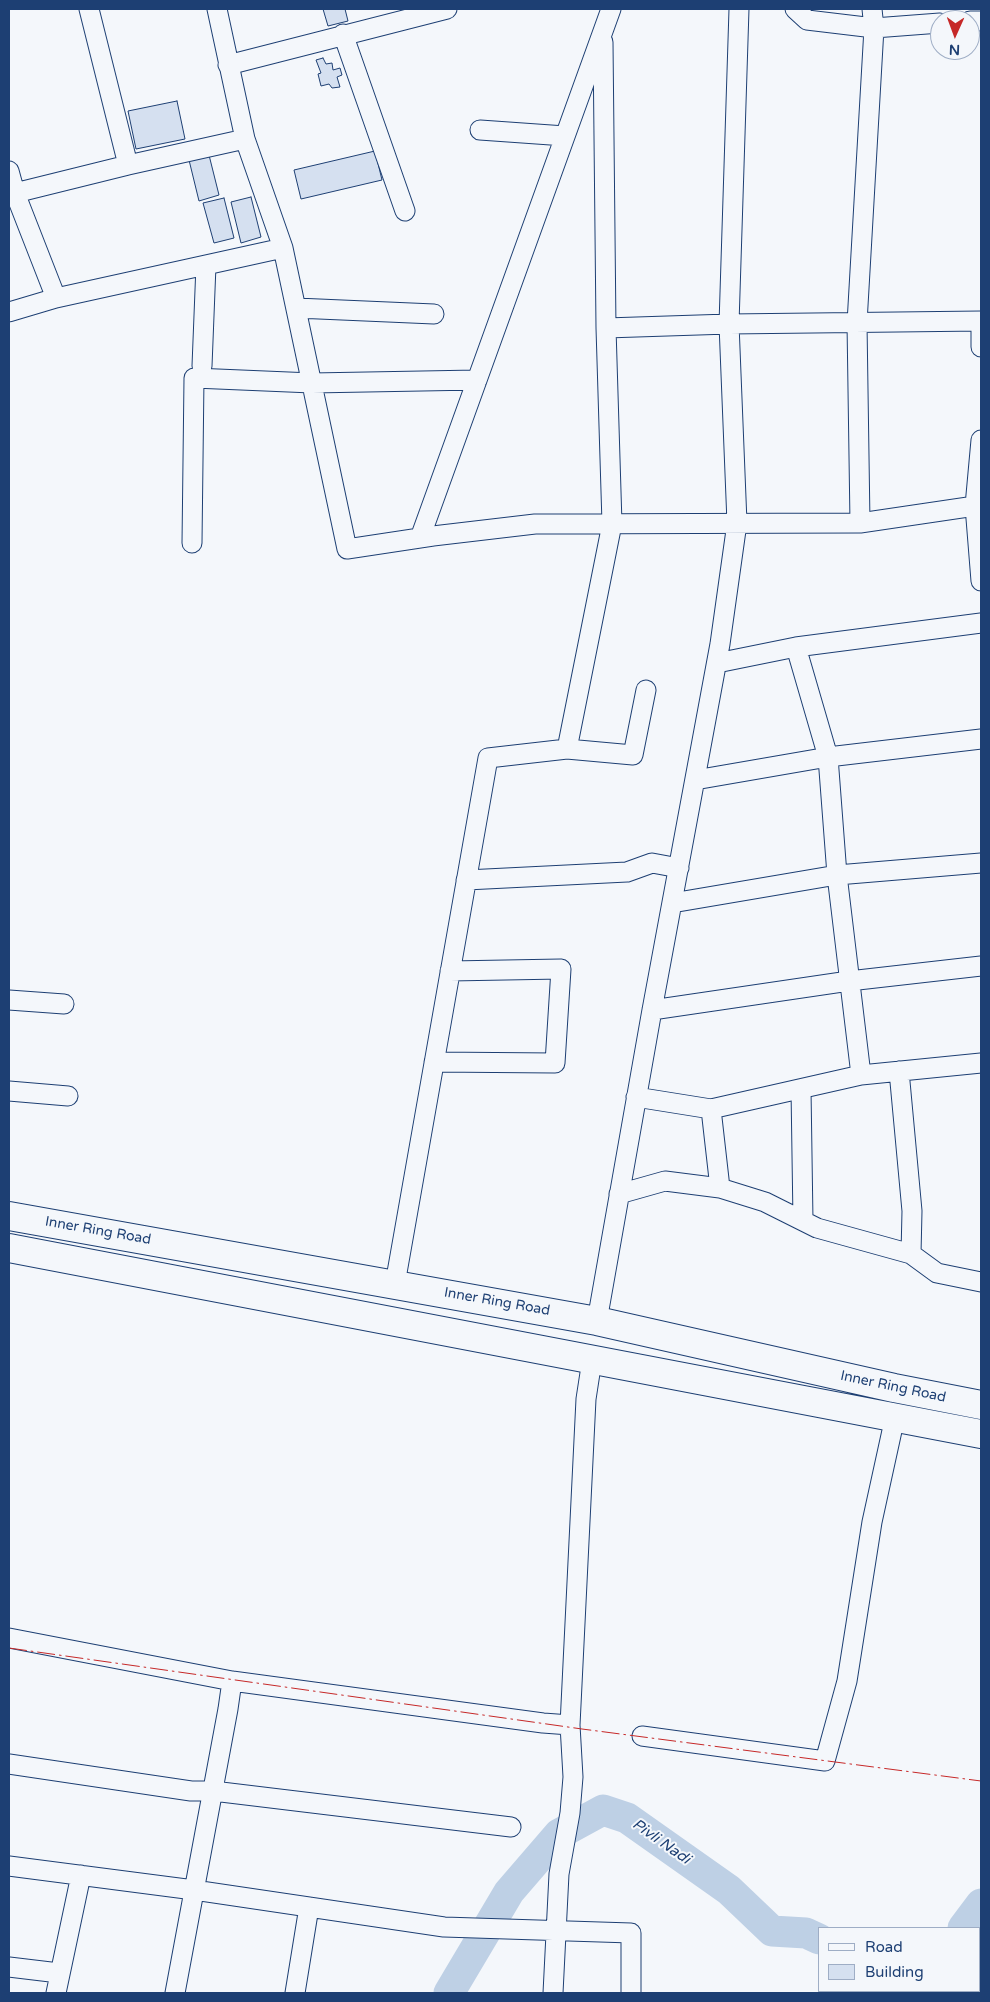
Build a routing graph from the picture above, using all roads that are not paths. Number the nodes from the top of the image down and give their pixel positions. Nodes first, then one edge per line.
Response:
1 (89, 9) edge
2 (217, 9) edge
3 (447, 9) edge
4 (611, 9) edge
5 (739, 9) edge
6 (795, 9) edge
7 (872, 9) edge
8 (930, 25) edge
9 (874, 28) junction
10 (603, 30) junction
11 (343, 34) junction
12 (228, 65) junction
13 (480, 130) dead end
14 (565, 136) junction
15 (245, 139) junction
16 (128, 165) junction
17 (9, 171) edge
18 (15, 193) junction
19 (405, 211) dead end
20 (283, 248) junction
21 (206, 265) junction
22 (56, 298) junction
23 (296, 308) junction
24 (981, 311) edge
25 (9, 312) edge
26 (434, 314) dead end
27 (981, 321) edge
28 (857, 323) junction
29 (729, 324) junction
30 (606, 328) junction
31 (981, 347) edge
32 (202, 366) dead end
33 (477, 380) junction
34 (312, 383) junction
35 (981, 440) edge
36 (978, 505) edge
37 (738, 523) junction
38 (860, 523) junction
39 (612, 524) junction
40 (420, 538) junction
41 (192, 543) dead end
42 (981, 581) edge
43 (981, 623) edge
44 (796, 646) junction
45 (717, 662) junction
46 (646, 690) dead end
47 (981, 740) edge
48 (567, 749) junction
49 (828, 757) junction
50 (695, 780) junction
51 (981, 863) edge
52 (678, 868) junction
53 (837, 875) junction
54 (466, 880) junction
55 (672, 903) junction
56 (981, 966) edge
57 (450, 971) junction
58 (849, 981) junction
59 (9, 1000) edge
60 (64, 1004) dead end
61 (652, 1010) junction
62 (434, 1062) junction
63 (981, 1063) edge
64 (899, 1071) junction
65 (861, 1076) junction
66 (801, 1089) junction
67 (9, 1092) edge
68 (68, 1096) dead end
69 (636, 1098) junction
70 (711, 1109) junction
71 (720, 1188) junction
72 (619, 1194) junction
73 (9, 1216) edge
74 (804, 1221) junction
75 (9, 1248) edge
76 (911, 1254) junction
77 (981, 1282) edge
78 (395, 1284) junction
79 (597, 1321) junction
80 (592, 1360) junction
81 (981, 1405) edge
82 (895, 1417) junction
83 (981, 1434) edge
84 (9, 1638) edge
85 (232, 1681) junction
86 (570, 1725) junction
87 (642, 1736) dead end
88 (9, 1764) edge
89 (212, 1791) junction
90 (511, 1827) dead end
91 (9, 1866) edge
92 (81, 1875) junction
93 (194, 1890) junction
94 (309, 1907) junction
95 (555, 1932) junction
96 (9, 1966) edge
97 (59, 1973) junction
98 (56, 1993) edge
99 (175, 1993) edge
100 (296, 1993) edge
101 (553, 1993) edge
102 (630, 1993) edge

1 - 16 street
2 - 12 street
3 - 11 street
4 - 10 street
5 - 29 street
6 - 9 street
7 - 9 street
8 - 9 street
9 - 28 street
10 - 14 street
10 - 30 street
11 - 12 street
11 - 19 street
12 - 15 street
13 - 14 street
14 - 33 street
15 - 16 street
15 - 20 street
16 - 18 street
17 - 18 street
18 - 22 street
20 - 21 street
20 - 23 street
21 - 22 street
21 - 32 street
22 - 25 street
23 - 26 street
23 - 34 street
24 - 27 street
27 - 28 street
27 - 31 street
28 - 29 street
28 - 38 street
29 - 30 street
29 - 37 street
30 - 39 street
33 - 34 street
33 - 40 street
34 - 40 street
34 - 41 street
35 - 36 street
36 - 38 street
36 - 42 street
37 - 38 street
37 - 39 street
37 - 45 street
39 - 40 street
39 - 48 street
43 - 44 street
44 - 45 street
44 - 49 street
45 - 50 street
46 - 48 street
47 - 49 street
48 - 54 street
49 - 50 street
49 - 53 street
50 - 52 street
51 - 53 street
52 - 54 street
52 - 55 street
53 - 55 street
53 - 58 street
54 - 57 street
55 - 61 street
56 - 58 street
57 - 62 street
57 - 62 street
58 - 61 street
58 - 65 street
59 - 60 street
61 - 69 street
62 - 78 street
63 - 64 street
64 - 65 street
64 - 76 street
65 - 66 street
66 - 70 street
66 - 74 street
67 - 68 street
69 - 70 street
69 - 72 street
70 - 71 street
71 - 72 street
71 - 74 street
72 - 79 street
73 - 78 highway, Inner Ring Road
74 - 76 street
75 - 80 highway, Inner Ring Road
76 - 77 street
78 - 79 highway, Inner Ring Road
79 - 81 highway, Inner Ring Road
80 - 82 highway, Inner Ring Road
80 - 86 street
82 - 83 highway, Inner Ring Road
82 - 87 street
84 - 85 street
85 - 86 street
85 - 89 street
86 - 95 street
88 - 89 street
89 - 90 street
89 - 93 street
91 - 92 street
92 - 93 street
92 - 97 street
93 - 94 street
93 - 99 street
94 - 95 street
94 - 100 street
95 - 101 street
95 - 102 street
96 - 97 street
97 - 98 street

